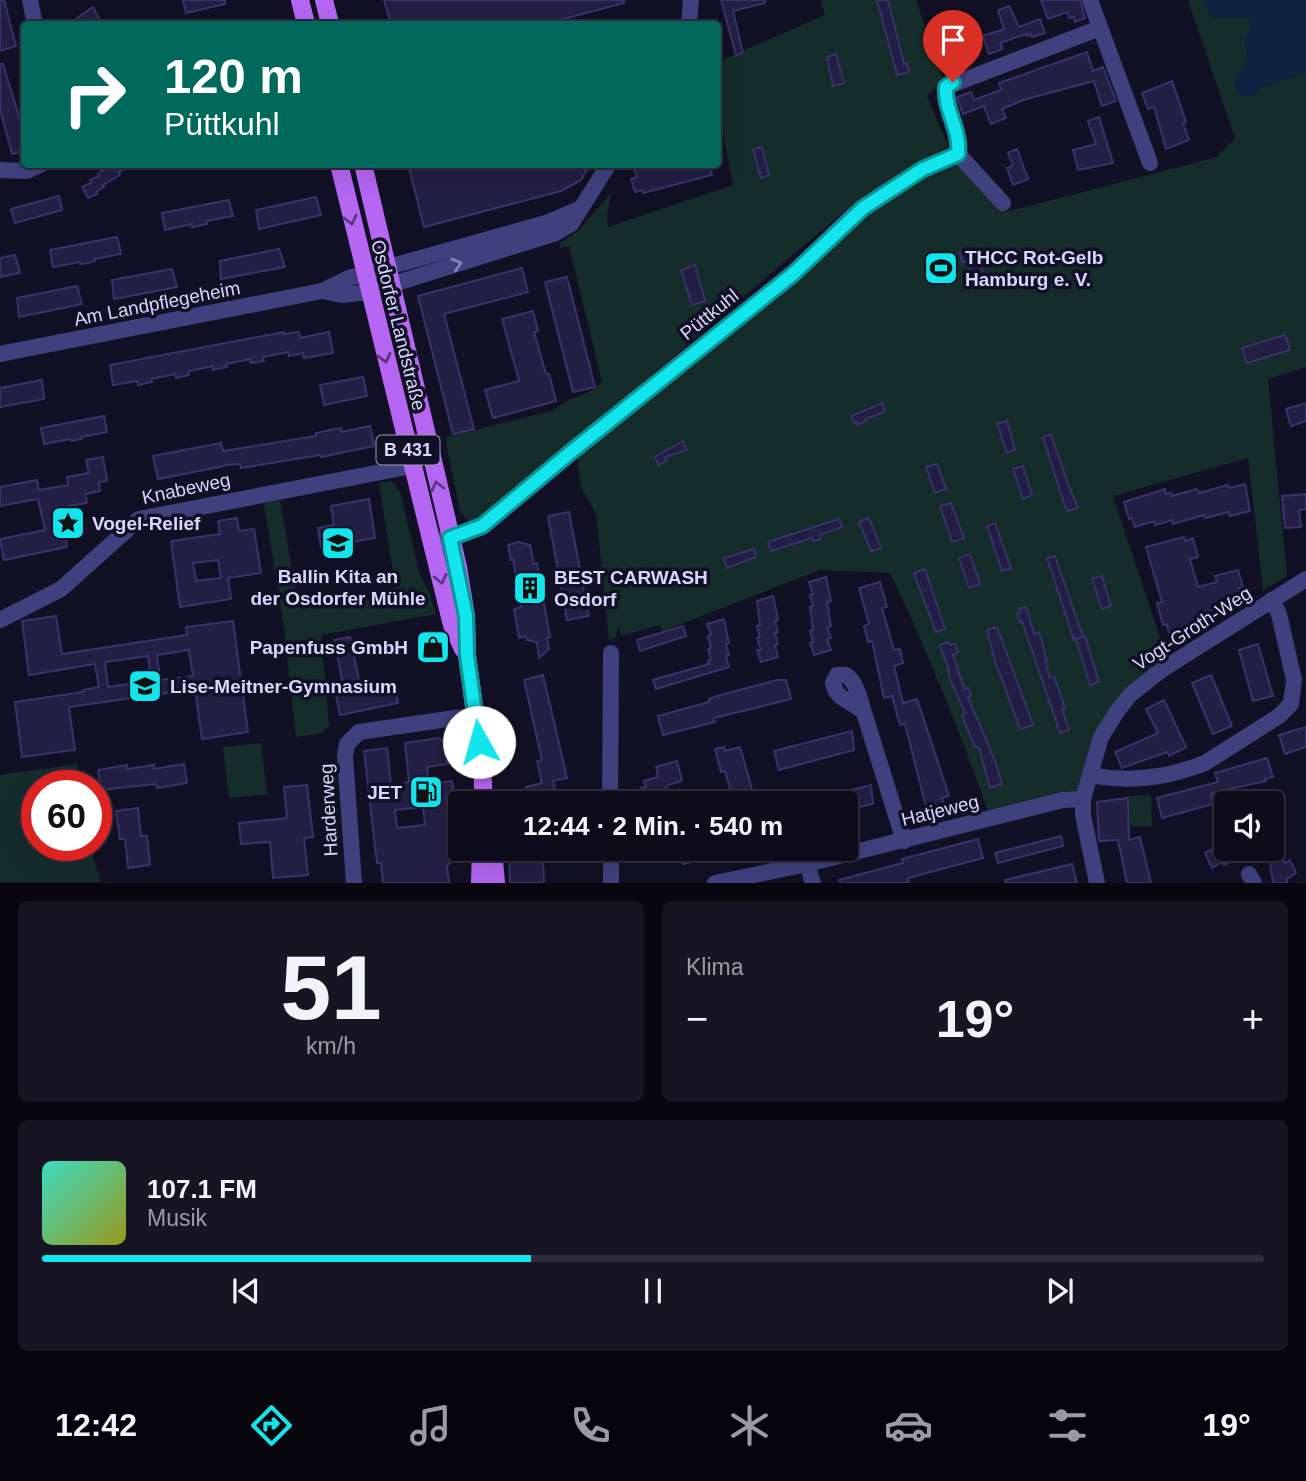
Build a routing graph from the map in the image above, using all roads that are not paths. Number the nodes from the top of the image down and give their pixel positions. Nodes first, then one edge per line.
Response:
1 (30, 0) edge
2 (300, 0) edge
3 (324, 0) edge
4 (691, 0) edge
5 (1090, 0) edge
6 (34, 21) edge
7 (305, 21) edge
8 (329, 21) edge
9 (689, 21) edge
10 (1100, 28) junction
11 (958, 154) junction
12 (1150, 163) dead end
13 (37, 168) edge
14 (339, 168) edge
15 (364, 168) edge
16 (606, 168) edge
17 (0, 170) edge
18 (1003, 203) dead end
19 (581, 208) junction
20 (388, 267) junction
21 (364, 274) junction
22 (392, 285) junction
23 (321, 291) junction
24 (368, 292) junction
25 (0, 354) edge
26 (412, 466) junction
27 (441, 541) junction
28 (1306, 579) edge
29 (1272, 600) junction
30 (0, 620) edge
31 (611, 653) dead end
32 (863, 711) dead end
33 (476, 715) junction
34 (1090, 775) junction
35 (483, 791) edge
36 (610, 791) edge
37 (1083, 799) junction
38 (904, 841) junction
39 (481, 861) edge
40 (495, 861) edge
41 (611, 861) edge
42 (807, 864) junction
43 (354, 883) edge
44 (480, 883) edge
45 (496, 883) edge
46 (611, 883) edge
47 (715, 883) edge
48 (813, 883) edge
49 (1097, 883) edge

1 - 6 street
2 - 7 main road
3 - 8 main road
4 - 9 street
5 - 10 street
10 - 11 street
10 - 12 street
11 - 18 street
11 - 27 street, Püttkuhl
13 - 17 street
14 -> 21 main road, Osdorfer Landstraße / B 431
15 - 20 main road, Osdorfer Landstraße / B 431
16 - 19 street, Am Landpflegeheim
19 - 20 street, Am Landpflegeheim
22 -> 19 street, Am Landpflegeheim
20 - 21 street, Am Landpflegeheim
20 - 22 main road, Osdorfer Landstraße / B 431
21 - 23 street, Am Landpflegeheim
21 - 24 main road, Osdorfer Landstraße / B 431
22 - 24 street, Am Landpflegeheim
27 -> 22 main road, Osdorfer Landstraße / B 431
23 - 24 street, Am Landpflegeheim
23 - 25 street, Am Landpflegeheim
24 -> 26 main road, Osdorfer Landstraße / B 431
26 - 27 main road, Osdorfer Landstraße / B 431
26 - 30 street, Knabeweg
27 - 33 main road, Osdorfer Landstraße / B 431
28 - 29 street, Vogt-Groth-Weg
29 - 34 street, Vogt-Groth-Weg
29 - 34 street
31 - 36 street
32 - 38 street
33 - 35 main road, Osdorfer Landstraße / B 431
33 - 43 street, Harderweg
34 - 37 street, Vogt-Groth-Weg
37 - 38 street, Hatjeweg
37 - 49 street, Vogt-Groth-Weg
38 - 42 street, Hatjeweg
39 - 44 main road
40 - 45 main road
41 - 46 street
42 - 47 street, Hatjeweg
42 - 48 street

